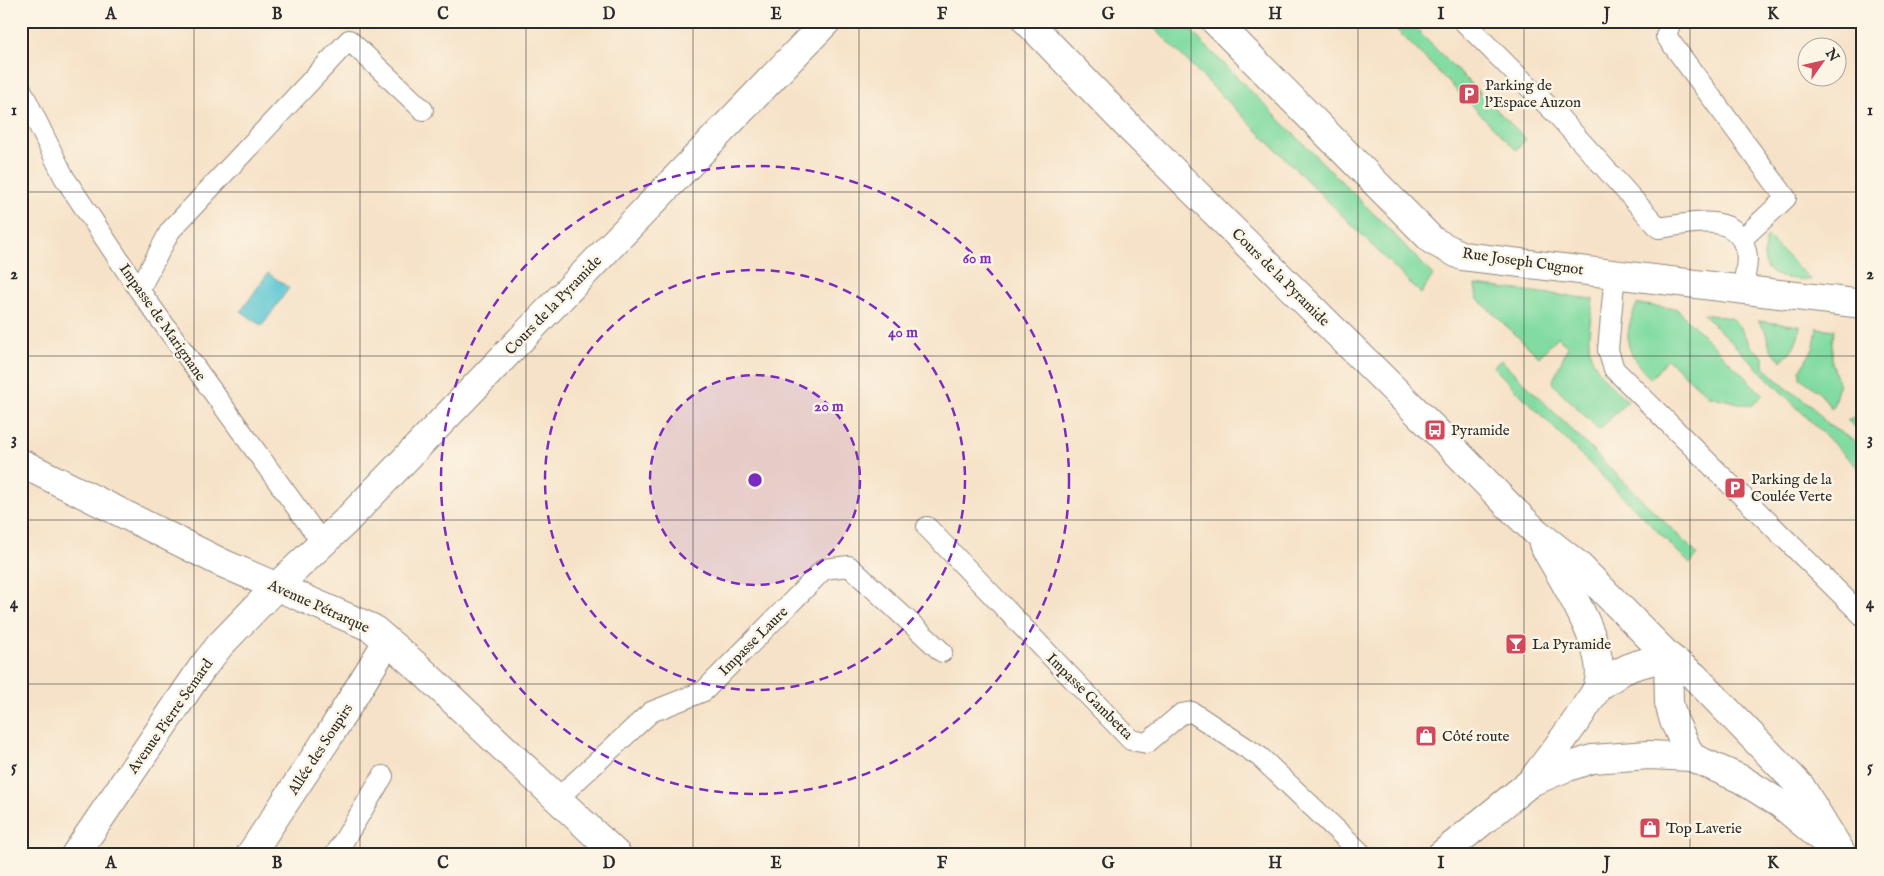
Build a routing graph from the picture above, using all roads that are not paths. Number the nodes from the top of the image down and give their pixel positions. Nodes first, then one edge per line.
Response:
1 (827, 21) edge
2 (1027, 21) edge
3 (1215, 21) edge
4 (1463, 21) edge
5 (1671, 21) edge
6 (21, 89) edge
7 (423, 110) dead end
8 (1742, 239) junction
9 (1615, 273) junction
10 (139, 290) junction
11 (1742, 290) junction
12 (1863, 304) edge
13 (21, 463) edge
14 (927, 527) dead end
15 (1536, 532) junction
16 (323, 544) junction
17 (277, 586) junction
18 (1863, 616) edge
19 (387, 642) junction
20 (942, 652) dead end
21 (1668, 656) junction
22 (1598, 687) junction
23 (1691, 757) junction
24 (384, 776) dead end
25 (1531, 782) junction
26 (558, 798) junction
27 (74, 855) edge
28 (250, 855) edge
29 (335, 855) edge
30 (617, 855) edge
31 (1363, 855) edge
32 (1442, 855) edge
33 (1842, 855) edge

1 - 16 street, Cours de la Pyramide
2 - 15 street, Cours de la Pyramide
3 - 9 street, Rue Joseph Cugnot
4 - 8 lane
5 - 8 lane
6 - 10 lane, Impasse de Marignane
7 - 10 lane
8 - 11 lane
9 - 11 street, Rue Joseph Cugnot
9 - 18 lane
10 - 16 lane, Impasse de Marignane
11 - 12 street, Rue Joseph Cugnot
13 - 17 street, Avenue Pétrarque
14 - 31 lane, Impasse Gambetta
15 - 21 street
15 - 22 street
16 - 17 street, Cours de la Pyramide
17 - 19 street, Avenue Pétrarque
17 - 27 street, Avenue Pierre Semard
19 - 26 street, Avenue Pétrarque
19 - 28 street, Allée des Soupirs
20 - 26 lane, Impasse Laure
21 - 22 street
21 - 23 street
21 - 33 street
22 - 25 street
23 - 25 street
23 - 33 street
24 - 29 lane
25 - 32 street
26 - 30 street, Avenue Pétrarque

